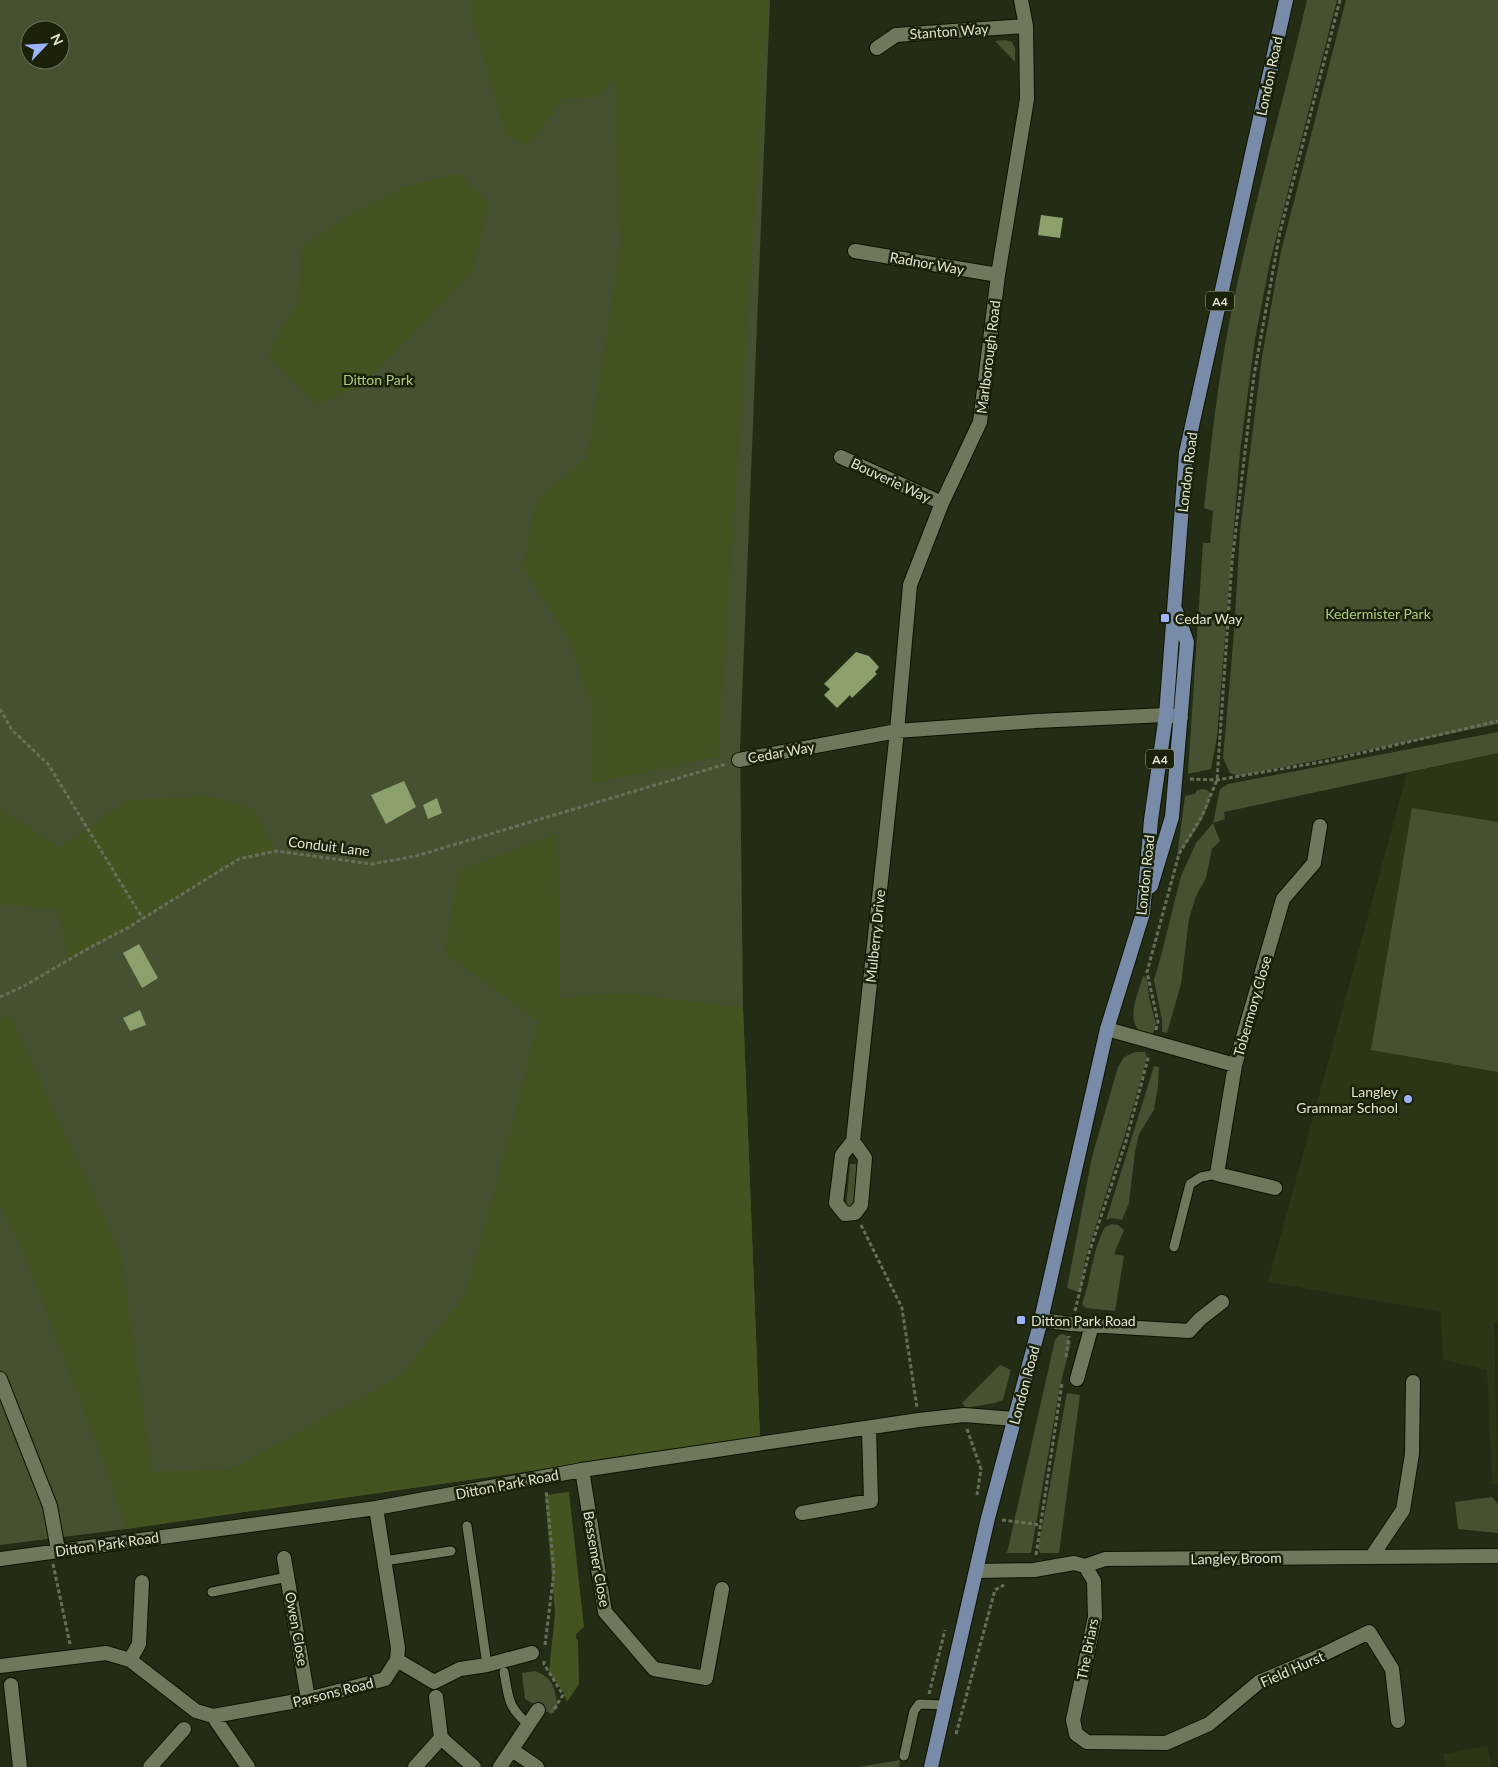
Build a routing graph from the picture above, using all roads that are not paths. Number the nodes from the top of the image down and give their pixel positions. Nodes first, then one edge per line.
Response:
1 (1021, 0) edge
2 (1286, 0) edge
3 (1026, 26) junction
4 (877, 48) dead end
5 (855, 251) dead end
6 (998, 276) junction
7 (841, 457) dead end
8 (942, 503) junction
9 (1174, 605) junction
10 (1166, 715) junction
11 (1181, 717) junction
12 (897, 732) junction
13 (738, 760) road end
14 (1320, 826) dead end
15 (1143, 913) junction
16 (1107, 1029) junction
17 (1235, 1065) junction
18 (852, 1141) junction
19 (1217, 1174) junction
20 (1275, 1188) dead end
21 (1174, 1247) dead end
22 (1222, 1302) dead end
23 (1042, 1320) junction
24 (1092, 1325) junction
25 (0, 1379) edge
26 (1077, 1379) dead end
27 (1413, 1382) dead end
28 (1015, 1419) junction
29 (869, 1428) junction
30 (582, 1470) junction
31 (376, 1508) junction
32 (802, 1513) dead end
33 (467, 1526) dead end
34 (54, 1551) junction
35 (451, 1551) dead end
36 (1372, 1556) junction
37 (1498, 1556) edge
38 (284, 1558) dead end
39 (0, 1559) edge
40 (384, 1562) junction
41 (1085, 1566) junction
42 (976, 1571) junction
43 (288, 1577) junction
44 (142, 1582) dead end
45 (722, 1589) dead end
46 (212, 1592) dead end
47 (532, 1654) road end
48 (130, 1660) junction
49 (397, 1660) junction
50 (487, 1665) junction
51 (0, 1666) edge
52 (504, 1672) dead end
53 (11, 1685) dead end
54 (436, 1697) dead end
55 (308, 1700) junction
56 (946, 1705) junction
57 (538, 1710) dead end
58 (213, 1716) junction
59 (1398, 1721) dead end
60 (529, 1725) junction
61 (184, 1729) dead end
62 (1076, 1734) joint
63 (441, 1738) junction
64 (512, 1750) junction
65 (904, 1756) dead end
66 (20, 1767) edge
67 (150, 1767) edge
68 (248, 1767) edge
69 (415, 1767) edge
70 (474, 1767) edge
71 (500, 1767) edge
72 (537, 1767) edge
73 (931, 1767) edge

1 - 3 street, Marlborough Road
2 - 9 main road, London Road / A4
3 - 4 street, Stanton Way
3 - 6 street, Marlborough Road
5 - 6 street, Radnor Way
6 - 8 street, Marlborough Road
7 - 8 street, Bouverie Way
8 - 12 street, Marlborough Road
9 - 10 main road, London Road / A4
9 - 11 main road
10 - 11 street, Cedar Way
10 - 12 street, Cedar Way
10 - 15 main road, London Road / A4
11 - 15 main road
12 - 13 street, Cedar Way
12 - 18 street, Mulberry Drive
14 - 17 street, Tobermory Close
15 - 16 main road, London Road / A4
16 - 17 street, Tobermory Close
16 - 23 main road, London Road / A4
17 - 19 street
18 - 18 street, Mulberry Drive
19 - 20 street
19 - 21 lane
22 - 24 street
23 - 24 street
23 - 28 main road, London Road / A4
24 - 26 street
25 - 34 street
27 - 36 street
28 - 29 street, Ditton Park Road
28 - 42 main road, London Road / A4
29 - 30 street, Ditton Park Road
29 - 32 street
30 - 31 street, Ditton Park Road
30 - 45 street, Bessemer Close
31 - 34 street, Ditton Park Road
31 - 40 street
33 - 50 lane
34 - 39 street, Ditton Park Road
35 - 40 lane
36 - 37 street, Langley Broom
36 - 41 street, Langley Broom
38 - 43 street, Owen Close
40 - 49 street
41 - 42 street, Langley Broom
41 - 62 street, The Briars
42 - 56 main road, London Road / A4
43 - 46 lane
43 - 55 street, Owen Close
44 - 48 street
47 - 50 street
48 - 51 street
48 - 58 street, Parsons Road
49 - 50 street
49 - 55 street, Parsons Road
52 - 60 lane
53 - 66 street
54 - 63 street
55 - 58 street, Parsons Road
56 - 65 lane
56 - 73 main road, London Road / A4
57 - 60 street
58 - 68 street
59 - 62 street, Field Hurst
60 - 64 street
61 - 67 street
63 - 69 street
63 - 70 street
64 - 71 street
64 - 72 street

